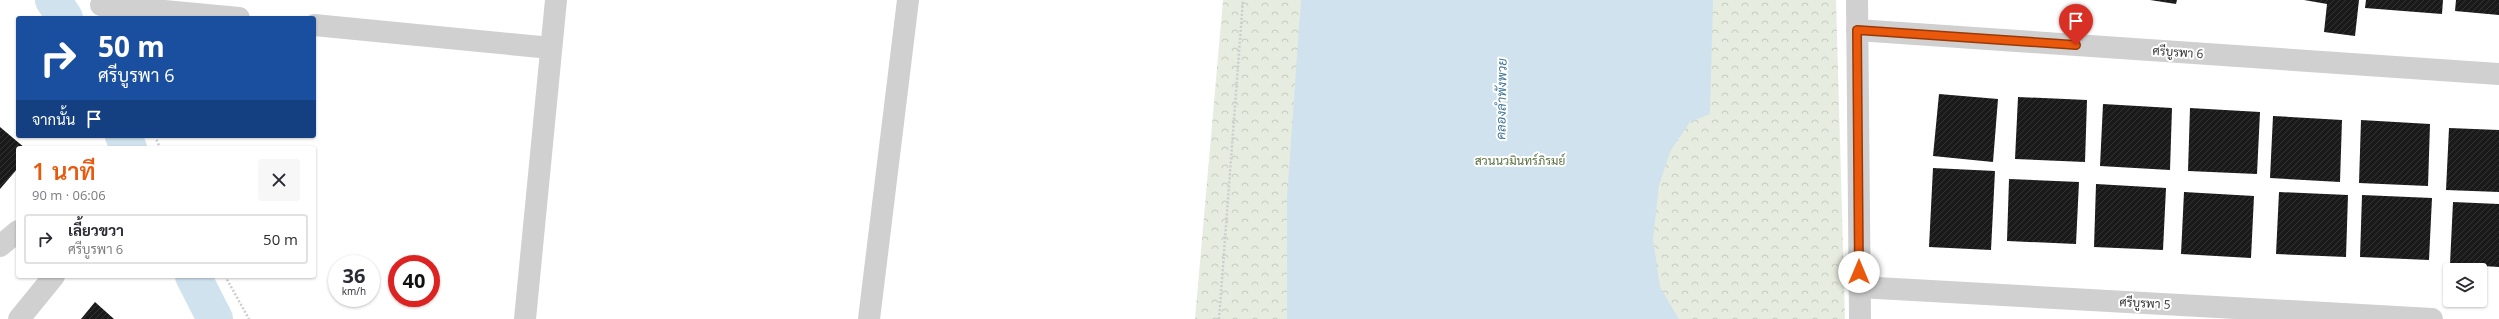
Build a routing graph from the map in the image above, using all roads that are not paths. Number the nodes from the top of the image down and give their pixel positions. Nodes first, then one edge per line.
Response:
1 (556, 0) edge
2 (908, 0) edge
3 (1857, 0) edge
4 (101, 5) dead end
5 (217, 16) edge
6 (316, 25) edge
7 (1857, 30) junction
8 (551, 48) junction
9 (2499, 74) edge
10 (16, 232) edge
11 (0, 246) edge
12 (52, 278) edge
13 (1859, 287) junction
14 (19, 319) edge
15 (525, 319) edge
16 (869, 319) edge
17 (1860, 319) edge
18 (2432, 319) edge

1 - 8 street
2 - 16 street
3 - 7 street
4 - 5 street
6 - 8 street
7 - 9 street, ศรีบูรพา 6
7 - 13 street
8 - 15 street
10 - 11 street
12 - 14 street
13 - 17 street
13 - 18 street, ศรีบูรพา 5

